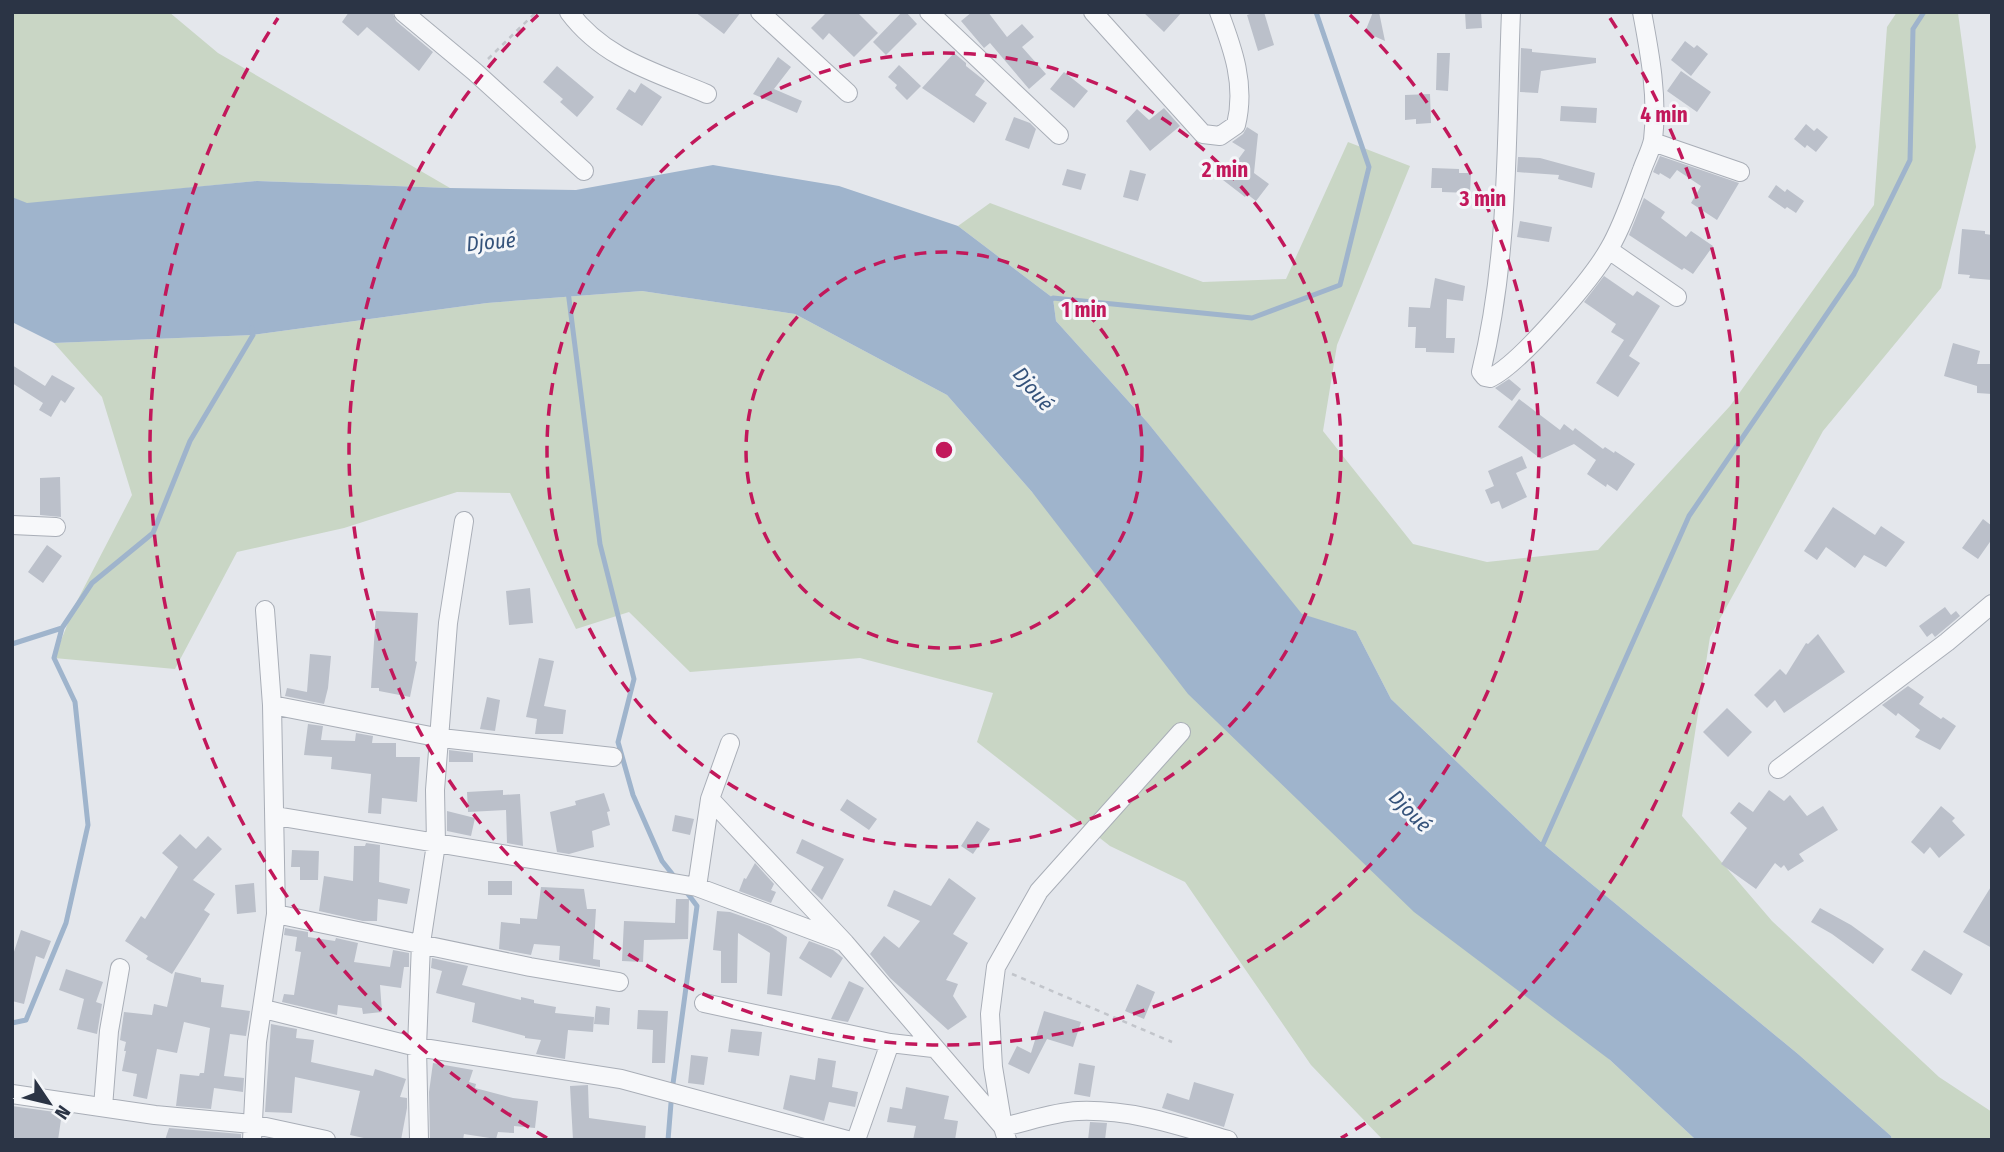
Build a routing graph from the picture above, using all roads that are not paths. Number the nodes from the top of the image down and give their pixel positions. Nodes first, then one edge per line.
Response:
1 (403, 12) edge
2 (569, 12) edge
3 (760, 12) edge
4 (929, 12) edge
5 (1093, 12) edge
6 (1219, 12) edge
7 (1511, 12) edge
8 (1642, 12) edge
9 (848, 93) dead end
10 (707, 94) dead end
11 (1059, 135) dead end
12 (1653, 142) junction
13 (584, 171) dead end
14 (1740, 172) dead end
15 (1609, 250) junction
16 (1677, 297) dead end
17 (464, 521) dead end
18 (12, 524) edge
19 (57, 527) dead end
20 (1992, 604) edge
21 (265, 610) dead end
22 (272, 705) junction
23 (1181, 732) dead end
24 (441, 738) junction
25 (730, 743) dead end
26 (613, 757) dead end
27 (1778, 769) dead end
28 (710, 799) junction
29 (275, 816) junction
30 (436, 844) junction
31 (696, 887) junction
32 (276, 914) junction
33 (421, 943) junction
34 (845, 943) junction
35 (120, 968) dead end
36 (619, 982) dead end
37 (704, 1003) dead end
38 (264, 1009) junction
39 (890, 1043) junction
40 (417, 1047) junction
41 (933, 1048) junction
42 (12, 1094) edge
43 (103, 1107) junction
44 (252, 1132) edge
45 (1005, 1134) edge
46 (326, 1140) edge
47 (419, 1140) edge
48 (847, 1140) edge
49 (856, 1140) edge
50 (1228, 1140) edge

1 - 13 street
2 - 10 street
3 - 9 street
4 - 11 street
5 - 6 street
7 - 15 street
8 - 12 street
12 - 14 street
12 - 15 street
15 - 16 street
17 - 24 street
18 - 19 street
20 - 27 street
21 - 22 street
22 - 24 street
22 - 29 street
23 - 45 street
24 - 26 street
24 - 30 street
25 - 28 street
28 - 31 street
28 - 34 street
29 - 30 street
29 - 32 street
30 - 31 street
30 - 33 street
31 - 34 street
32 - 33 street
32 - 38 street
33 - 36 street
33 - 40 street
34 - 41 street
35 - 43 street
37 - 39 street
38 - 40 street
38 - 44 street
39 - 41 street
39 - 49 street
40 - 47 street
40 - 48 street
41 - 45 street
42 - 43 street
43 - 44 street
44 - 46 street
45 - 50 street

